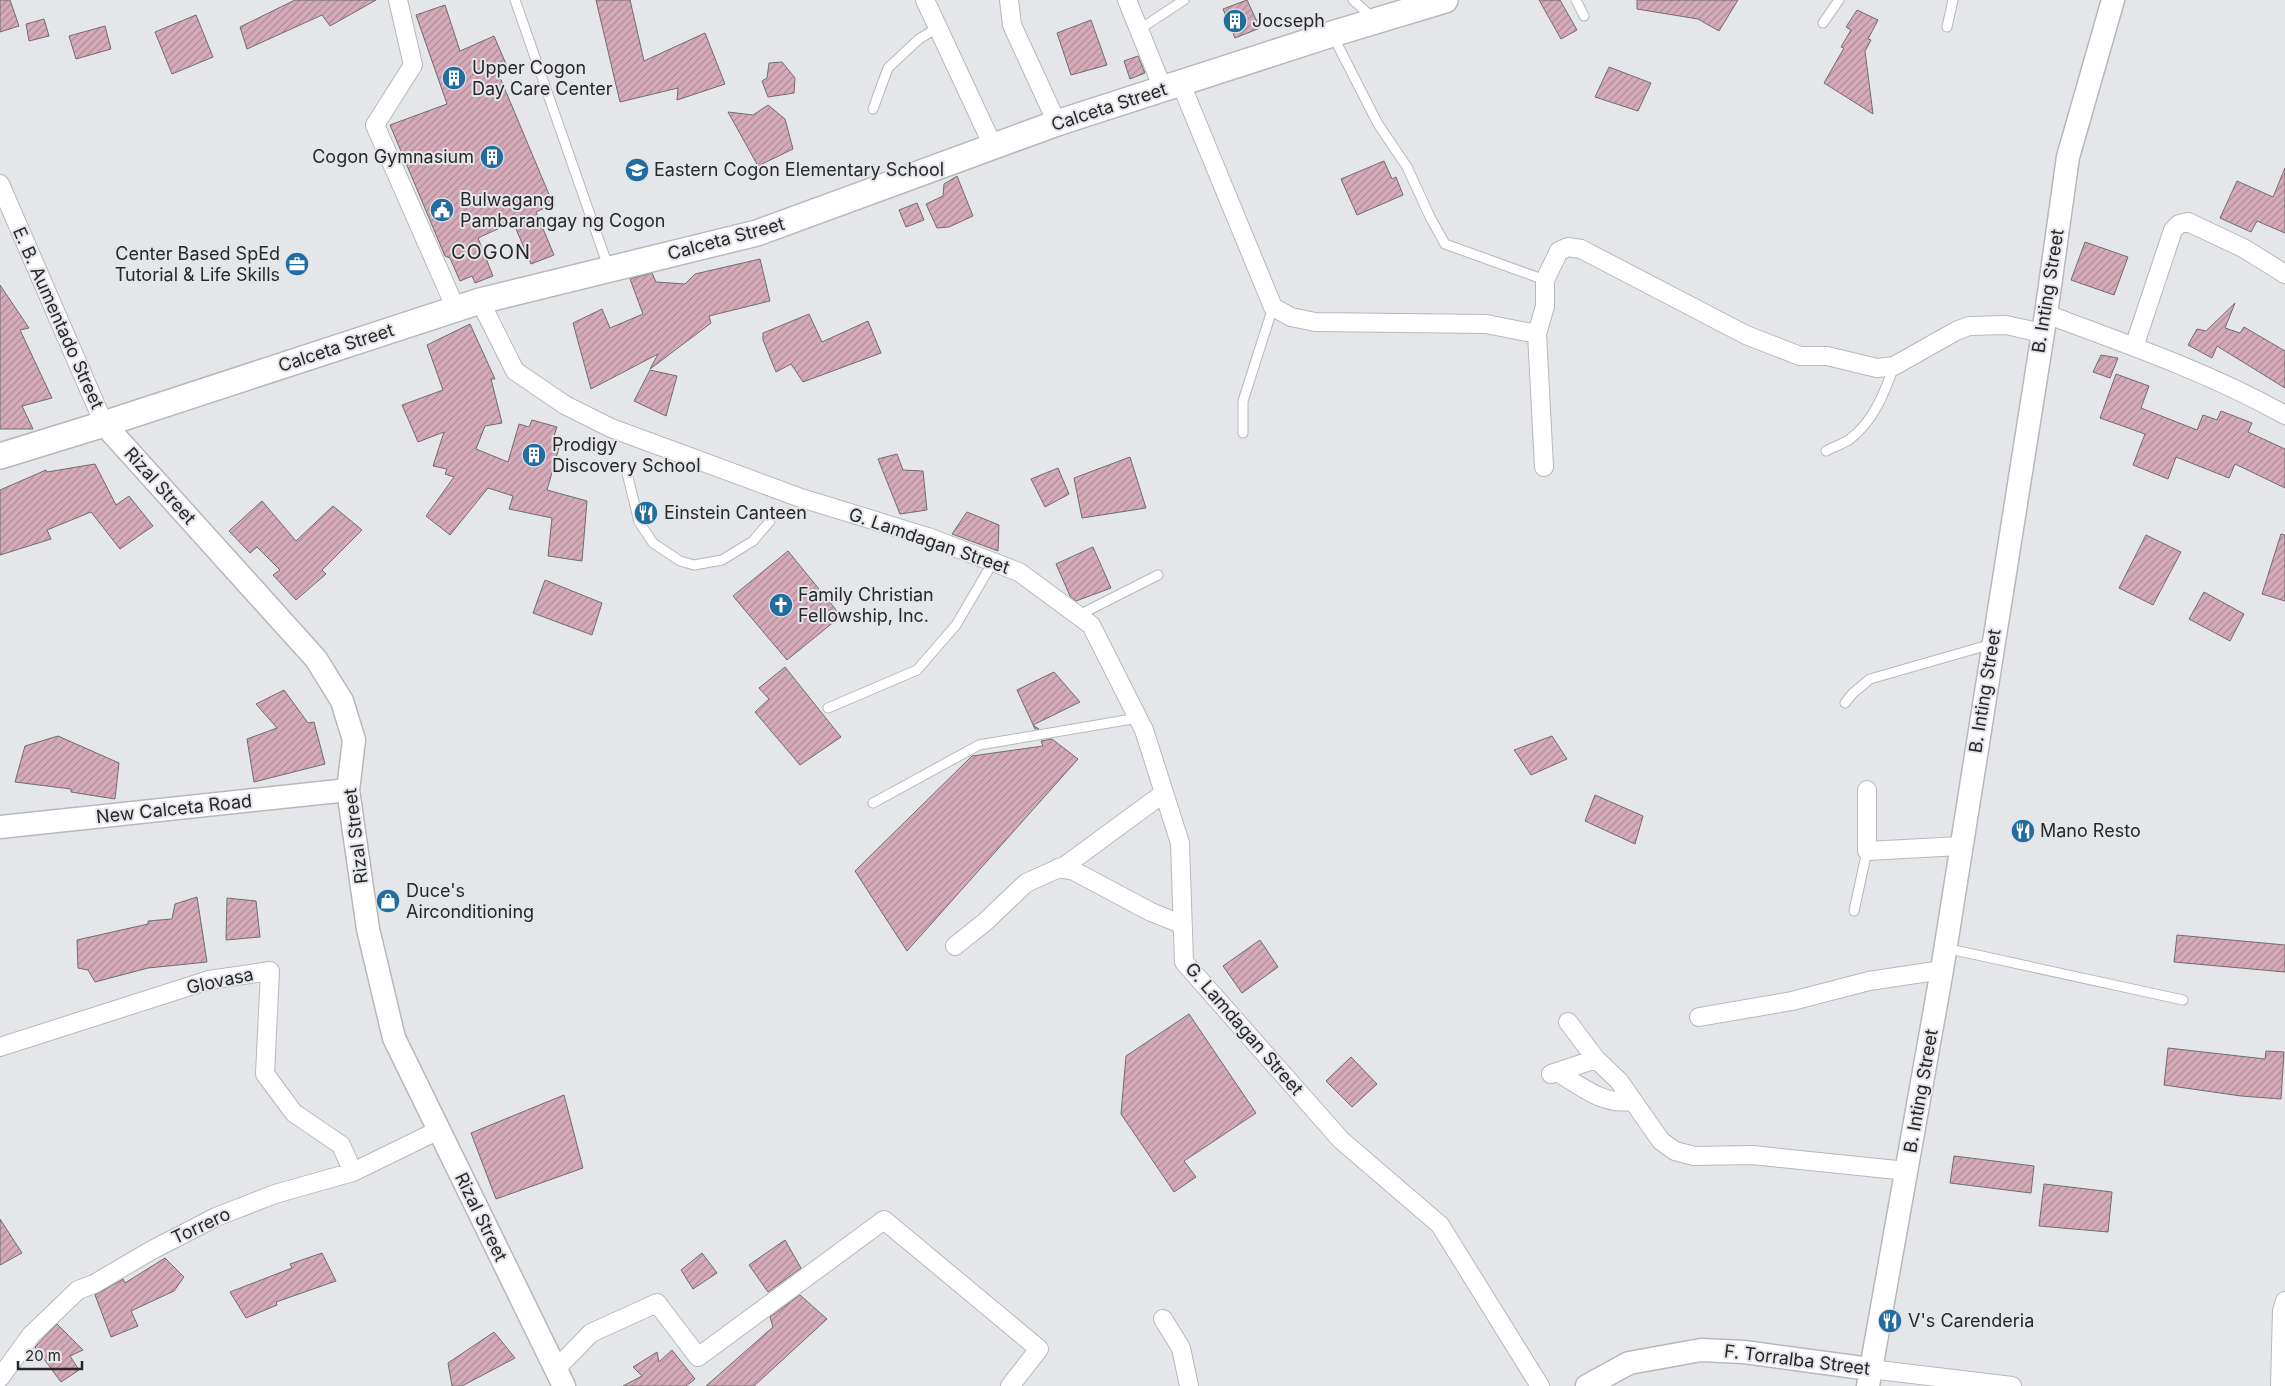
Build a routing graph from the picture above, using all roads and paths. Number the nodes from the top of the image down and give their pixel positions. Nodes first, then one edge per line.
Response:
1 (398, 0) edge
2 (515, 0) edge
3 (925, 0) edge
4 (1009, 0) edge
5 (1127, 0) edge
6 (1184, 0) edge
7 (1353, 0) edge
8 (1445, 0) edge
9 (1576, 0) edge
10 (1839, 0) edge
11 (1953, 0) edge
12 (2113, 0) edge
13 (1584, 16) dead end
14 (1376, 21) junction
15 (1823, 23) dead end
16 (1947, 27) dead end
17 (937, 28) junction
18 (1140, 29) junction
19 (1332, 34) junction
20 (1172, 87) junction
21 (874, 110) dead end
22 (1056, 123) junction
23 (993, 146) junction
24 (0, 184) edge
25 (610, 269) junction
26 (2285, 274) edge
27 (1545, 280) junction
28 (480, 301) junction
29 (1273, 307) junction
30 (456, 309) junction
31 (2044, 323) junction
32 (1537, 334) junction
33 (2134, 347) junction
34 (1894, 366) junction
35 (2285, 415) edge
36 (104, 424) junction
37 (1243, 433) dead end
38 (1826, 451) dead end
39 (0, 456) edge
40 (1544, 467) dead end
41 (626, 469) dead end
42 (770, 521) dead end
43 (993, 562) junction
44 (1158, 575) dead end
45 (1079, 616) junction
46 (1992, 644) junction
47 (1845, 704) dead end
48 (828, 708) dead end
49 (1138, 718) junction
50 (348, 790) junction
51 (1867, 790) dead end
52 (1164, 793) junction
53 (873, 803) dead end
54 (0, 827) edge
55 (1960, 846) junction
56 (1867, 851) junction
57 (1058, 868) junction
58 (1854, 911) dead end
59 (1181, 924) junction
60 (955, 946) dead end
61 (1945, 948) junction
62 (1942, 970) junction
63 (2183, 1000) dead end
64 (1699, 1017) dead end
65 (1568, 1022) dead end
66 (0, 1047) edge
67 (1596, 1059) junction
68 (1631, 1100) junction
69 (439, 1130) junction
70 (1907, 1171) junction
71 (352, 1172) junction
72 (2285, 1301) edge
73 (1163, 1319) dead end
74 (1869, 1377) edge
75 (0, 1378) edge
76 (560, 1378) edge
77 (1010, 1386) edge
78 (1189, 1386) edge
79 (1540, 1386) edge
80 (1587, 1386) edge
81 (2012, 1386) edge
82 (2280, 1386) edge

1 - 30 street
2 - 25 lane
3 - 17 street
4 - 22 street
5 - 18 street
6 - 18 lane
7 - 14 lane
8 - 14 main road, Calceta Street
9 - 13 lane
10 - 15 lane
11 - 16 lane
12 - 31 street, B. Inting Street
14 - 19 main road, Calceta Street
17 - 21 lane
17 - 23 street
18 - 20 street
19 - 20 main road, Calceta Street
19 - 27 lane
20 - 22 main road, Calceta Street
20 - 29 street
22 - 23 main road, Calceta Street
23 - 25 main road, Calceta Street
24 - 36 street, E. B. Aumentado Street
25 - 28 main road, Calceta Street
26 - 33 street
27 - 32 street
27 - 34 street
28 - 30 main road, Calceta Street
28 - 43 street, G. Lamdagan Street
29 - 32 street
29 - 37 lane
30 - 36 main road, Calceta Street
31 - 33 street
31 - 34 street
31 - 46 street, B. Inting Street
32 - 40 street
33 - 35 street
34 - 38 lane
36 - 39 main road, Calceta Street
36 - 50 street, Rizal Street
41 - 42 lane
43 - 45 street, G. Lamdagan Street
43 - 48 lane
44 - 45 lane
45 - 49 street, G. Lamdagan Street
46 - 47 lane
46 - 55 street, B. Inting Street
49 - 52 street, G. Lamdagan Street
49 - 53 lane
50 - 54 street, New Calceta Road
50 - 69 street, Rizal Street
51 - 56 street
52 - 57 street
52 - 59 street, G. Lamdagan Street
55 - 56 street
55 - 61 street, B. Inting Street
56 - 58 lane
57 - 59 street
57 - 60 street
59 - 79 street, G. Lamdagan Street
61 - 62 street, B. Inting Street
61 - 63 lane
62 - 64 street
62 - 70 street, B. Inting Street
65 - 67 street
66 - 71 street, Glovasa
67 - 68 street
67 - 68 street
68 - 70 street
69 - 71 street, Torrero
69 - 76 street, Rizal Street
70 - 74 street, B. Inting Street
71 - 75 street, Torrero
72 - 82 street
73 - 78 street
74 - 80 street, F. Torralba Street
74 - 81 street, F. Torralba Street
76 - 77 street

